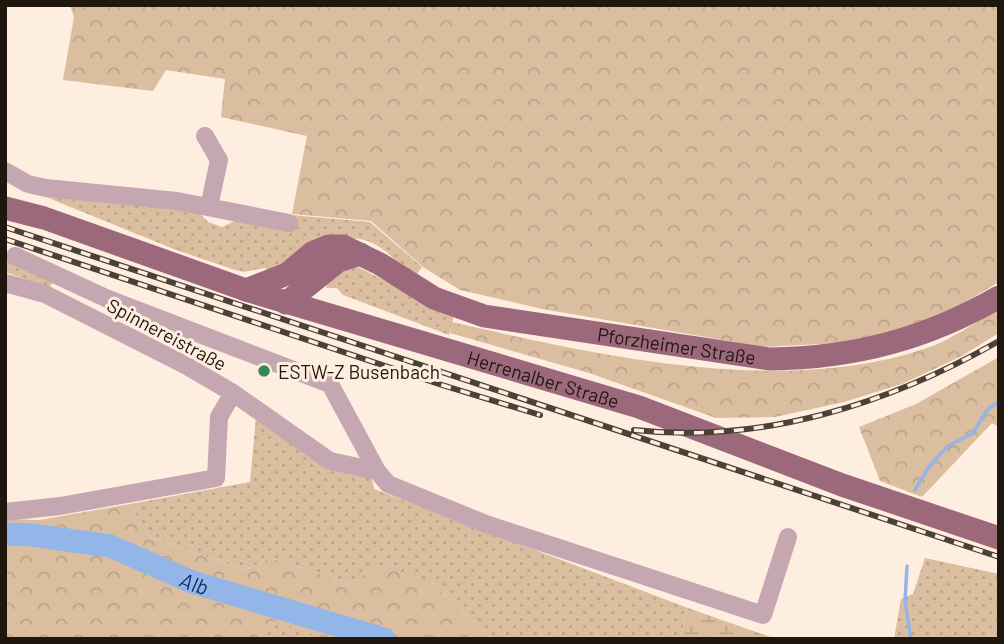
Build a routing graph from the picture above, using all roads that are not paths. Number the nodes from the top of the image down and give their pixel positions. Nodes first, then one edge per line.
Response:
1 (205, 136) dead end
2 (5, 171) edge
3 (5, 194) edge
4 (5, 208) edge
5 (216, 209) junction
6 (44, 218) junction
7 (289, 223) dead end
8 (360, 254) junction
9 (15, 256) dead end
10 (287, 274) junction
11 (320, 274) junction
12 (5, 283) edge
13 (246, 290) junction
14 (999, 297) edge
15 (286, 303) junction
16 (343, 320) junction
17 (233, 393) junction
18 (377, 471) junction
19 (5, 512) edge
20 (788, 537) dead end
21 (999, 538) edge

1 - 5 street
2 - 5 street
3 - 6 main road, Herrenalber Straße
4 - 6 main road, Herrenalber Straße
5 - 7 street
6 - 13 main road, Herrenalber Straße
8 - 10 main road, Pforzheimer Straße
8 - 11 main road
8 - 14 main road, Pforzheimer Straße
9 - 18 street
10 - 13 main road, Pforzheimer Straße
10 - 15 main road
11 - 15 main road
11 - 16 main road
12 - 17 street, Spinnereistraße
13 - 15 main road, Herrenalber Straße
15 - 16 main road, Herrenalber Straße
16 - 21 main road, Herrenalber Straße
17 - 18 street, Spinnereistraße
17 - 19 street
18 - 20 street

